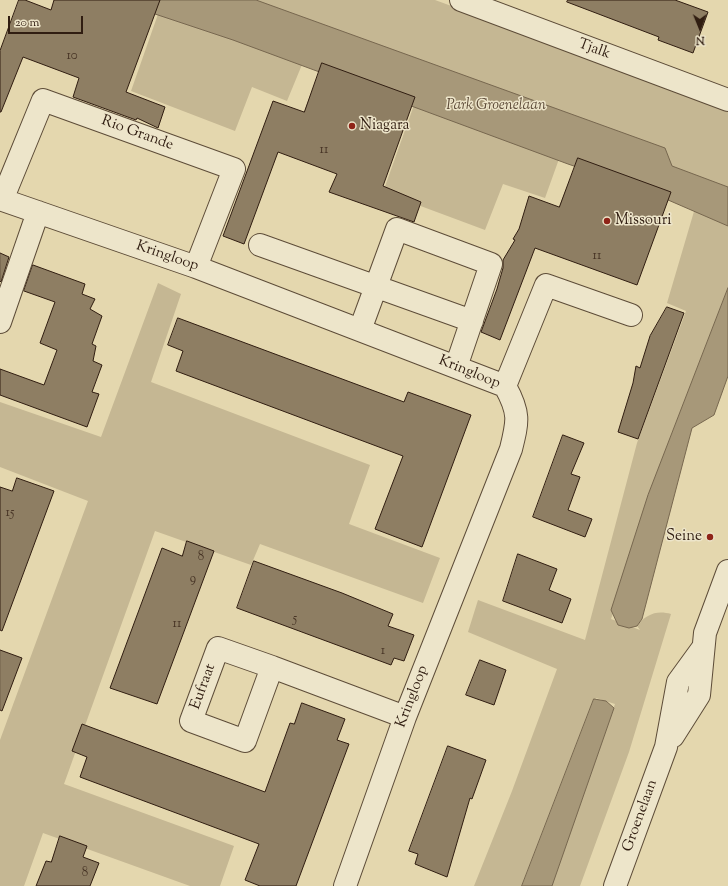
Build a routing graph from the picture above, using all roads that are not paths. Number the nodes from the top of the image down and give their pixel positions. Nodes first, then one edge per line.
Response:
1 (461, 0) edge
2 (728, 100) edge
3 (1, 199) edge
4 (38, 212) junction
5 (260, 245) dead end
6 (196, 267) junction
7 (376, 288) junction
8 (631, 315) dead end
9 (472, 321) junction
10 (0, 322) edge
11 (360, 330) junction
12 (456, 367) junction
13 (505, 386) junction
14 (728, 571) edge
15 (272, 667) dead end
16 (405, 717) junction
17 (345, 886) edge
18 (615, 886) edge

1 - 2 street, Tjalk
3 - 4 street, Kringloop
3 - 6 street, Rio Grande
4 - 6 street, Kringloop
4 - 10 street
5 - 7 street
6 - 11 street, Kringloop
7 - 9 street
7 - 9 street
7 - 11 street
8 - 13 street
9 - 12 street
11 - 12 street, Kringloop
12 - 13 street, Kringloop
13 - 16 street, Kringloop
14 - 18 street, Groenelaan
15 - 16 street
16 - 17 street, Kringloop

